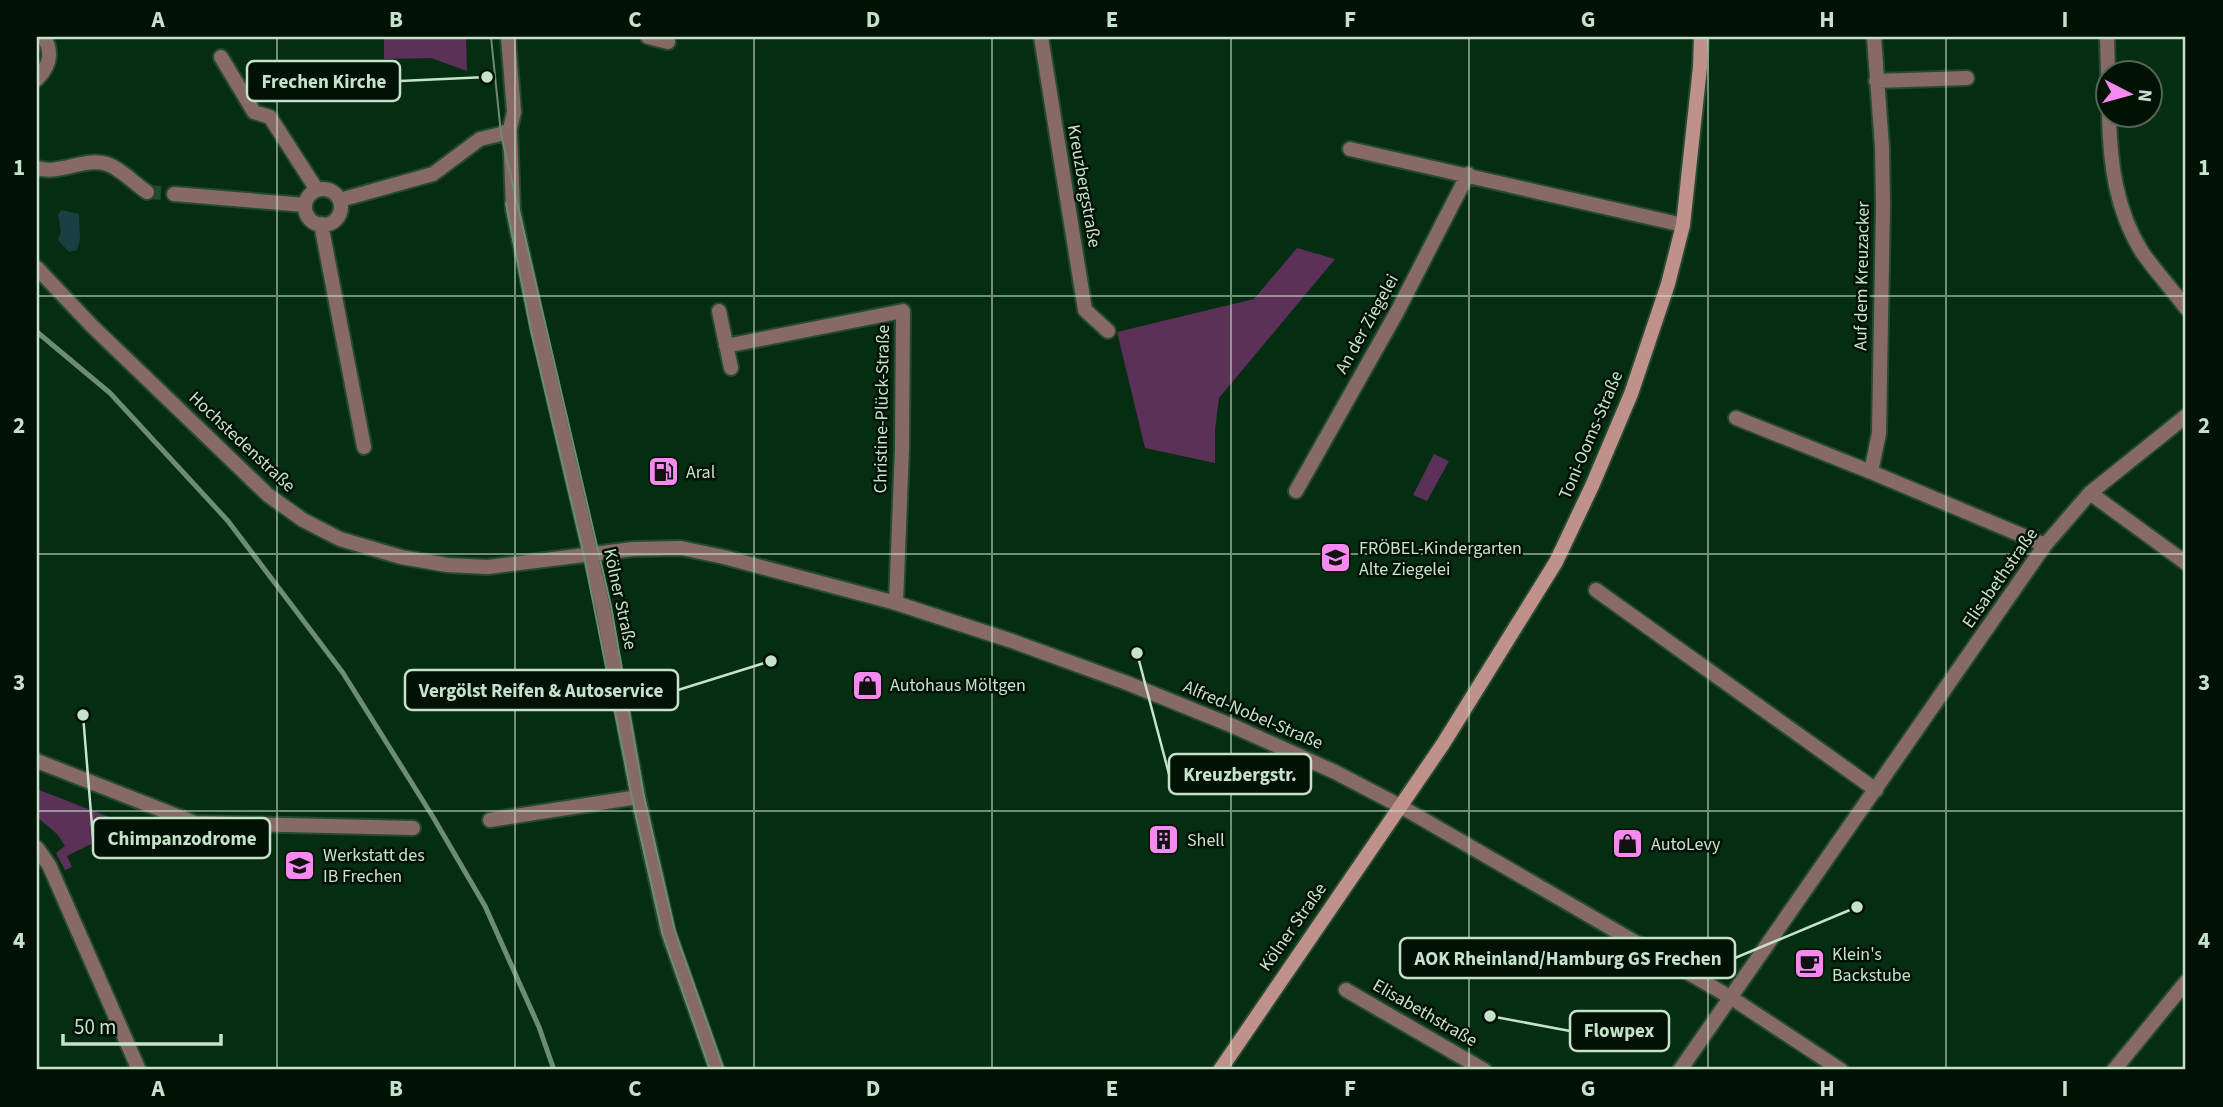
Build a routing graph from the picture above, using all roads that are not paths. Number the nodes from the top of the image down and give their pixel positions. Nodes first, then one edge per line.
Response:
1 (44, 37) edge
2 (508, 37) edge
3 (648, 37) edge
4 (1041, 37) edge
5 (1701, 37) edge
6 (1874, 37) edge
7 (2107, 37) edge
8 (668, 43) dead end
9 (221, 57) dead end
10 (2108, 60) edge
11 (1967, 78) dead end
12 (37, 79) edge
13 (1877, 81) junction
14 (510, 130) junction
15 (2109, 130) edge
16 (1350, 149) dead end
17 (37, 168) edge
18 (1468, 174) junction
19 (317, 190) junction
20 (147, 192) tunnel mouth
21 (174, 194) tunnel mouth
22 (340, 200) junction
23 (305, 205) junction
24 (320, 224) junction
25 (1683, 225) junction
26 (37, 268) edge
27 (2186, 307) edge
28 (719, 311) dead end
29 (1108, 331) dead end
30 (726, 346) junction
31 (730, 368) dead end
32 (2186, 416) edge
33 (1735, 418) dead end
34 (364, 447) dead end
35 (1871, 472) junction
36 (1296, 491) dead end
37 (2090, 493) junction
38 (2045, 545) junction
39 (591, 555) junction
40 (2186, 563) edge
41 (1596, 590) dead end
42 (896, 603) junction
43 (37, 761) edge
44 (1875, 790) junction
45 (638, 797) junction
46 (1400, 806) junction
47 (490, 820) dead end
48 (413, 828) dead end
49 (37, 848) edge
50 (2186, 982) edge
51 (1346, 990) dead end
52 (1730, 997) junction
53 (139, 1070) edge
54 (718, 1070) edge
55 (1220, 1070) edge
56 (1484, 1070) edge
57 (1680, 1070) edge
58 (1841, 1070) edge
59 (2114, 1070) edge

1 - 12 street
2 - 14 street, Kölner Straße
3 - 8 street
4 - 29 street, Kreuzbergstraße
5 - 25 main road, Toni-Ooms-Straße
6 - 13 street, Auf dem Kreuzacker
7 - 10 street
9 - 19 street
11 - 13 street
13 - 35 street, Auf dem Kreuzacker
14 - 22 street
14 - 39 street, Kölner Straße
15 - 27 street
16 - 18 street
17 - 20 street
18 - 25 street
18 - 36 street, An der Ziegelei
19 - 22 street
19 - 23 street
21 - 23 street
22 - 24 street
23 - 24 street
24 - 34 street
25 - 46 main road, Toni-Ooms-Straße
26 - 39 street, Hochstedenstraße
28 - 30 street
30 - 31 street
30 - 42 street, Christine-Plück-Straße
32 - 37 street, Elisabethstraße
33 - 35 street
35 - 38 street
37 - 38 street, Elisabethstraße
37 - 40 street
38 - 44 street, Elisabethstraße
39 - 42 street, Alfred-Nobel-Straße
39 - 45 street, Kölner Straße
41 - 44 street
42 - 46 street, Alfred-Nobel-Straße
43 - 48 street
44 - 52 street, Elisabethstraße
45 - 47 street
45 - 54 street, Kölner Straße
46 - 52 street, Alfred-Nobel-Straße
46 - 55 main road, Kölner Straße
49 - 53 street
50 - 59 street
51 - 56 street, Elisabethstraße
52 - 57 street, Elisabethstraße
52 - 58 street, Alfred-Nobel-Straße

